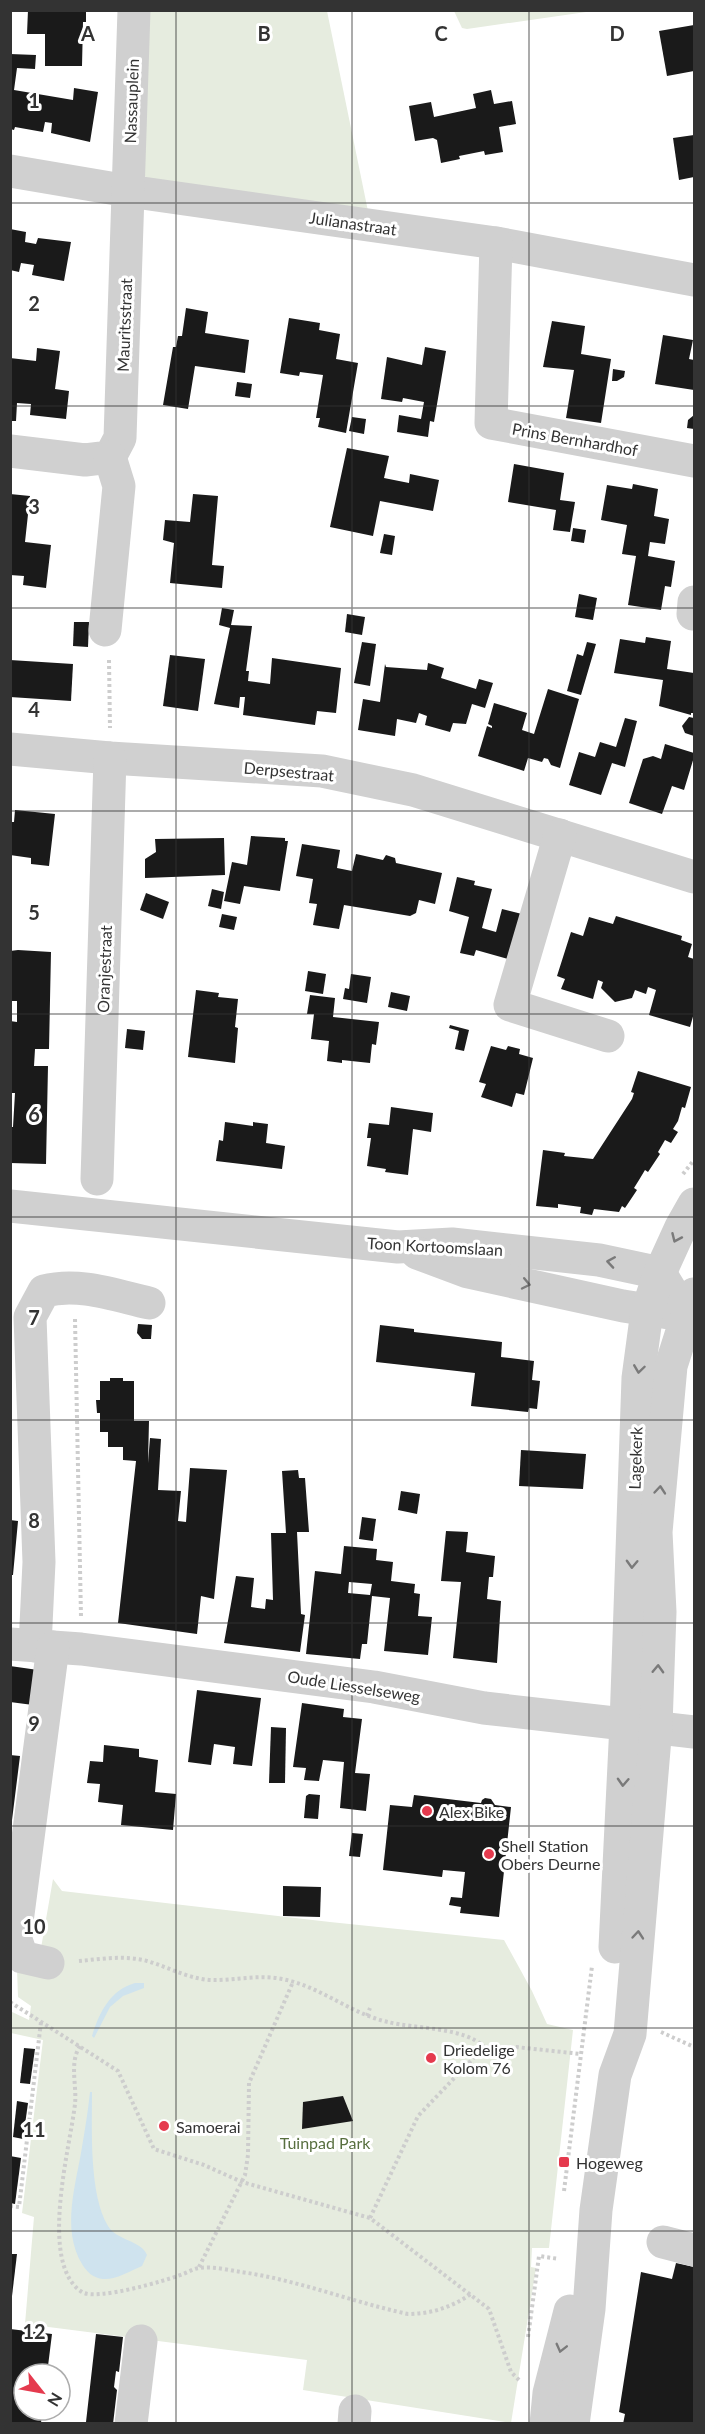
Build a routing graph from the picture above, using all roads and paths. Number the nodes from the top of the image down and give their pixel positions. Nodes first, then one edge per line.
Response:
1 (134, 10) edge
2 (10, 171) edge
3 (128, 191) junction
4 (496, 243) junction
5 (694, 280) edge
6 (10, 451) edge
7 (110, 457) junction
8 (694, 461) edge
9 (105, 630) joint
10 (10, 749) edge
11 (110, 758) junction
12 (560, 835) junction
13 (694, 877) edge
14 (608, 1036) dead end
15 (97, 1179) dead end
16 (694, 1204) edge
17 (10, 1206) edge
18 (398, 1247) junction
19 (660, 1273) junction
20 (82, 1288) junction
21 (149, 1304) dead end
22 (690, 1305) edge
23 (647, 1311) junction
24 (45, 1646) edge
25 (641, 1725) junction
26 (694, 1732) edge
27 (592, 1961) dead end
28 (48, 1963) joint
29 (293, 1982) junction
30 (10, 2002) edge
31 (370, 2008) dead end
32 (368, 2016) junction
33 (41, 2022) junction
34 (653, 2030) dead end
35 (80, 2046) junction
36 (484, 2047) junction
37 (694, 2047) edge
38 (581, 2054) junction
39 (242, 2181) junction
40 (563, 2202) dead end
41 (10, 2206) edge
42 (596, 2210) junction
43 (370, 2218) junction
44 (663, 2242) dead end
45 (560, 2248) dead end
46 (694, 2250) edge
47 (199, 2268) junction
48 (558, 2269) dead end
49 (471, 2294) junction
50 (141, 2341) dead end
51 (522, 2384) dead end
52 (131, 2424) edge
53 (546, 2424) edge
54 (573, 2424) edge

1 - 3 street, Nassauplein
2 - 3 street, Julianastraat
3 - 4 street, Julianastraat
3 - 7 street, Mauritsstraat
4 - 5 street, Julianastraat
4 - 8 street, Prins Bernhardhof
6 - 7 street
7 - 9 street
9 - 11 path
10 - 11 street, Derpsestraat
11 - 12 street, Derpsestraat
11 - 15 street, Oranjestraat
12 - 13 street, Derpsestraat
12 - 14 street
16 -> 19 street, Lagekerk
17 - 18 street, Toon Kortoomslaan
19 -> 18 street, Toon Kortoomslaan
18 -> 23 street, Toon Kortoomslaan
19 - 22 street
19 - 23 street, Lagekerk
20 - 21 street
20 - 24 path
20 - 24 street
22 - 23 street, Toon Kortoomslaan
25 -> 22 street, Lagekerk
23 -> 25 street, Lagekerk
24 - 25 street, Oude Liesselseweg
24 - 28 street
25 - 26 street, Oude Liesselseweg
25 - 42 street
27 - 38 path
28 - 29 path
29 - 32 path
29 - 39 path
30 - 33 path
31 - 32 path
32 - 36 path
33 - 35 path
33 - 41 path
34 - 37 path
35 - 39 path
35 - 47 path
36 - 38 path
36 - 43 path
38 - 40 path
39 - 43 path
39 - 47 path
42 -> 53 street
42 - 54 street
43 - 49 path
44 - 46 street
45 - 48 path
47 - 49 path
49 - 51 path
50 - 52 street

